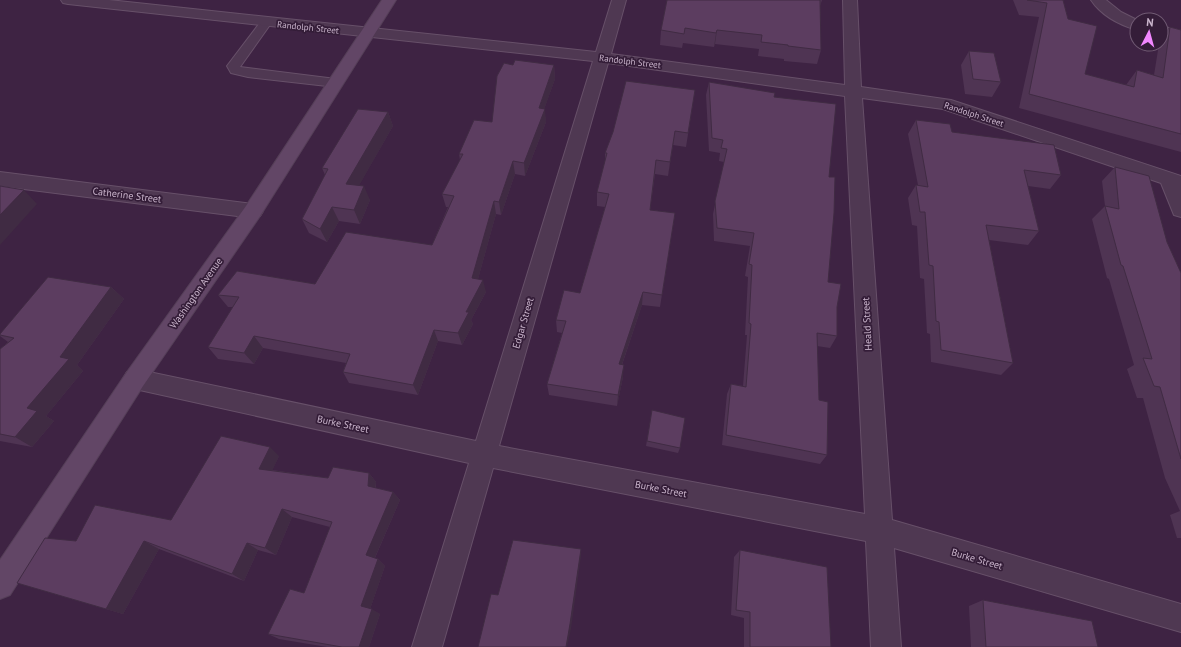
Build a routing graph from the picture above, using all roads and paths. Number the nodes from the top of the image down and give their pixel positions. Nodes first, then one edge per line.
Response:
1 (68, 0) edge
2 (389, 0) edge
3 (619, 0) edge
4 (850, 0) edge
5 (1098, 0) edge
6 (1129, 21) edge
7 (266, 22) junction
8 (367, 33) junction
9 (1169, 33) edge
10 (1181, 36) edge
11 (601, 57) junction
12 (336, 83) junction
13 (853, 91) junction
14 (0, 179) edge
15 (1174, 181) edge
16 (1181, 210) edge
17 (253, 211) junction
18 (135, 379) junction
19 (484, 455) junction
20 (879, 530) junction
21 (0, 585) edge
22 (1181, 618) edge
23 (427, 647) edge
24 (886, 647) edge

1 - 7 street, Randolph Street
2 - 8 street, Washington Avenue
3 - 11 street, Edgar Street
4 - 13 street, Heald Street
5 - 6 street
7 - 8 street, Randolph Street
7 - 12 lane
8 - 11 street, Randolph Street
8 - 12 street, Washington Avenue
9 - 10 street
11 - 13 street, Randolph Street
11 - 19 street, Edgar Street
12 - 17 street, Washington Avenue
13 - 15 street, Randolph Street
13 - 20 street, Heald Street
14 - 17 street, Catherine Street
15 - 16 street
17 - 18 street, Washington Avenue
18 - 19 street, Burke Street
18 - 21 street, Washington Avenue
19 - 20 street, Burke Street
19 - 23 street, Edgar Street
20 - 22 street, Burke Street
20 - 24 street, Heald Street

